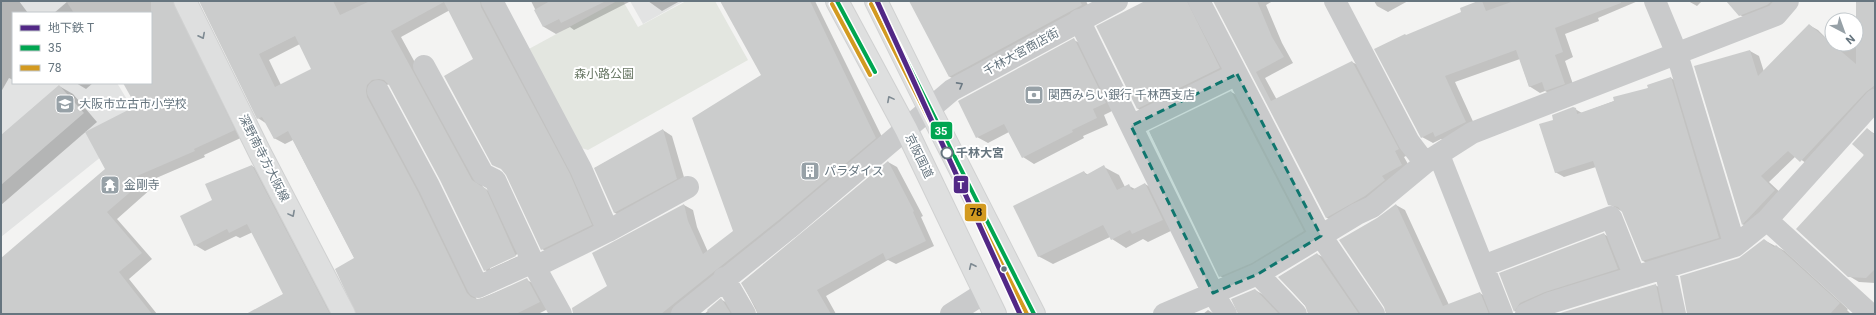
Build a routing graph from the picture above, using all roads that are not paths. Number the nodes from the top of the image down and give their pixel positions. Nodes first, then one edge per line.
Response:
1 (185, 1) edge
2 (492, 1) edge
3 (838, 1) edge
4 (876, 1) edge
5 (1117, 1) edge
6 (1200, 1) edge
7 (1335, 1) edge
8 (1655, 1) edge
9 (1788, 1) edge
10 (1079, 20) junction
11 (1677, 54) junction
12 (424, 66) dead end
13 (1237, 74) junction
14 (378, 91) dead end
15 (1875, 100) edge
16 (930, 110) junction
17 (1131, 126) junction
18 (906, 130) junction
19 (1432, 159) junction
20 (688, 187) dead end
21 (1767, 220) junction
22 (608, 231) junction
23 (1320, 236) junction
24 (1735, 246) junction
25 (534, 264) junction
26 (1483, 266) junction
27 (1665, 268) junction
28 (1258, 274) junction
29 (1635, 277) junction
30 (724, 278) junction
31 (984, 293) junction
32 (1213, 293) junction
33 (1866, 307) edge
34 (344, 314) edge
35 (561, 314) edge
36 (682, 314) edge
37 (745, 314) edge
38 (951, 314) edge
39 (995, 314) edge
40 (1034, 314) edge
41 (1164, 314) edge
42 (1226, 314) edge
43 (1296, 314) edge
44 (1374, 314) edge
45 (1502, 314) edge
46 (1526, 314) edge
47 (1675, 314) edge

1 -> 34 main road, 深野南寺方大阪線
2 - 22 street
18 -> 3 main road, 京阪国道
4 - 16 main road
5 - 10 street, 千林大宮商店街
6 - 13 street
7 - 19 street
8 - 11 street
9 - 11 street
16 -> 10 street, 千林大宮商店街
10 - 17 street
11 - 19 street
11 - 24 street
12 - 25 street
13 - 17 street
13 - 23 street
14 - 25 street
15 - 21 street
16 - 18 street, 千林大宮商店街
16 - 40 main road
17 - 32 street
18 - 30 street, 千林大宮商店街
31 -> 18 main road, 京阪国道
19 - 23 street
19 - 26 street
20 - 22 street
21 - 24 street
21 - 33 street
22 - 25 street
23 - 28 street
23 - 44 street
24 - 27 street
25 - 35 street
26 - 29 street
26 - 45 street
27 - 29 street
27 - 47 street
28 - 32 street
28 - 43 street
29 - 46 street
30 - 36 street, 千林大宮商店街
30 - 37 street
31 - 38 street
31 - 39 main road, 京阪国道
32 - 41 street
32 - 42 street

